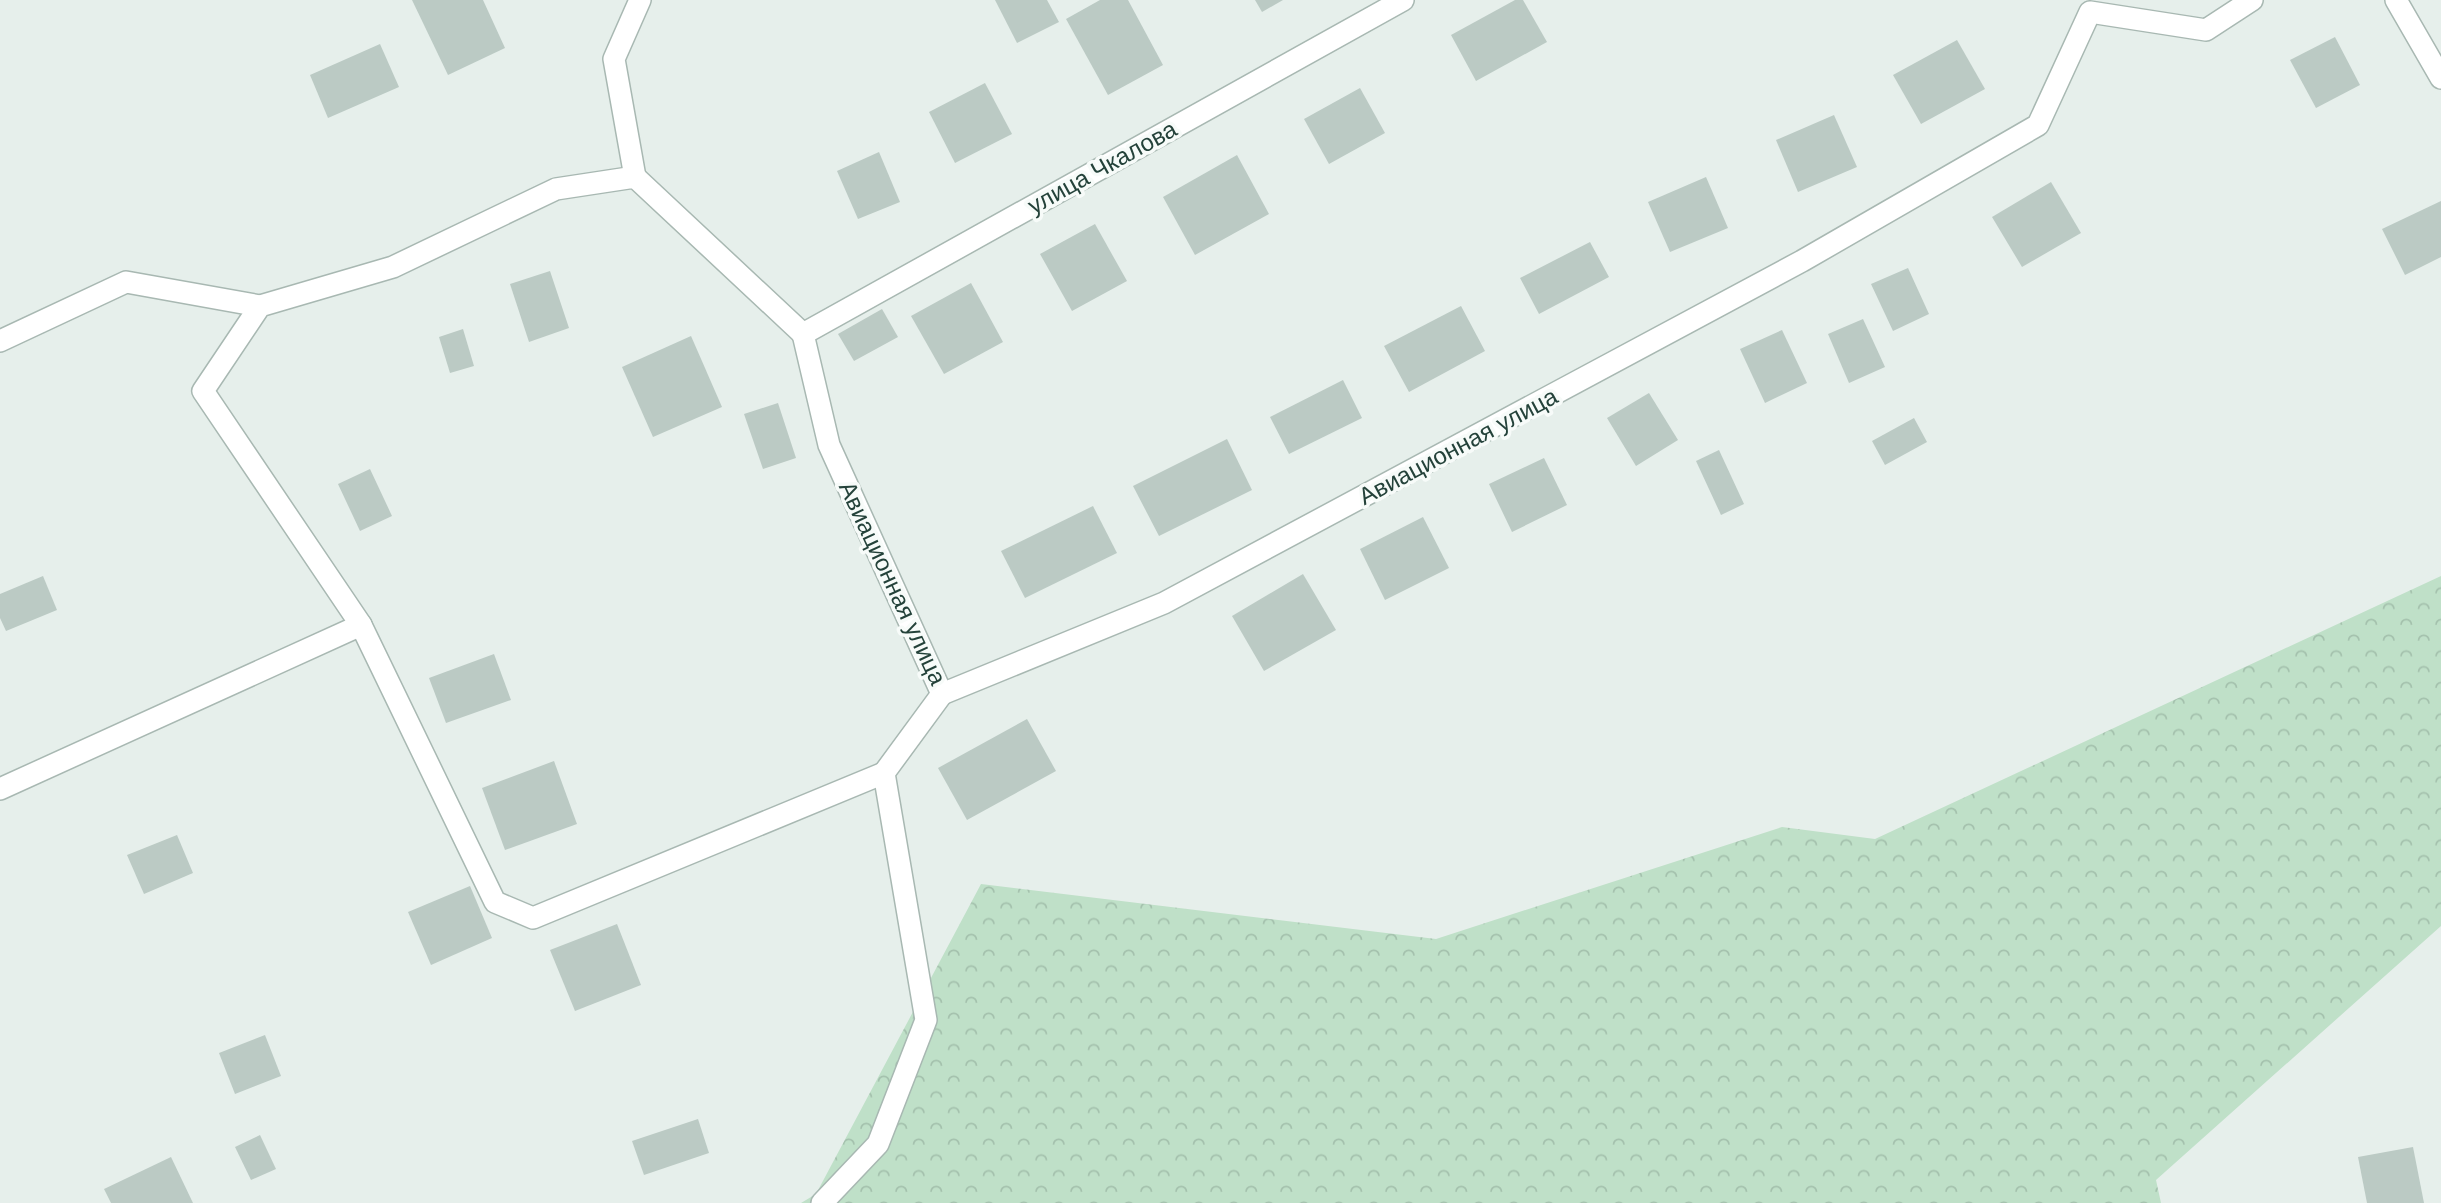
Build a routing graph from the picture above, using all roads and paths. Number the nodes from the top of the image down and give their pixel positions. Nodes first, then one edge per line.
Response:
1 (640, 0) edge
2 (1403, 0) edge
3 (2252, 0) edge
4 (2396, 0) edge
5 (2090, 6) edge
6 (2441, 78) edge
7 (635, 177) junction
8 (260, 306) junction
9 (803, 334) junction
10 (0, 341) edge
11 (360, 625) junction
12 (943, 694) junction
13 (884, 773) junction
14 (0, 789) edge
15 (822, 1203) edge

1 - 7 street
2 - 9 street, улица Чкалова
3 - 5 street, Авиационная улица
4 - 6 street
5 - 12 street, Авиационная улица
7 - 8 street
7 - 9 street
8 - 10 street
8 - 11 street
9 - 12 street, Авиационная улица
11 - 13 street
11 - 14 street
12 - 13 street
13 - 15 street

